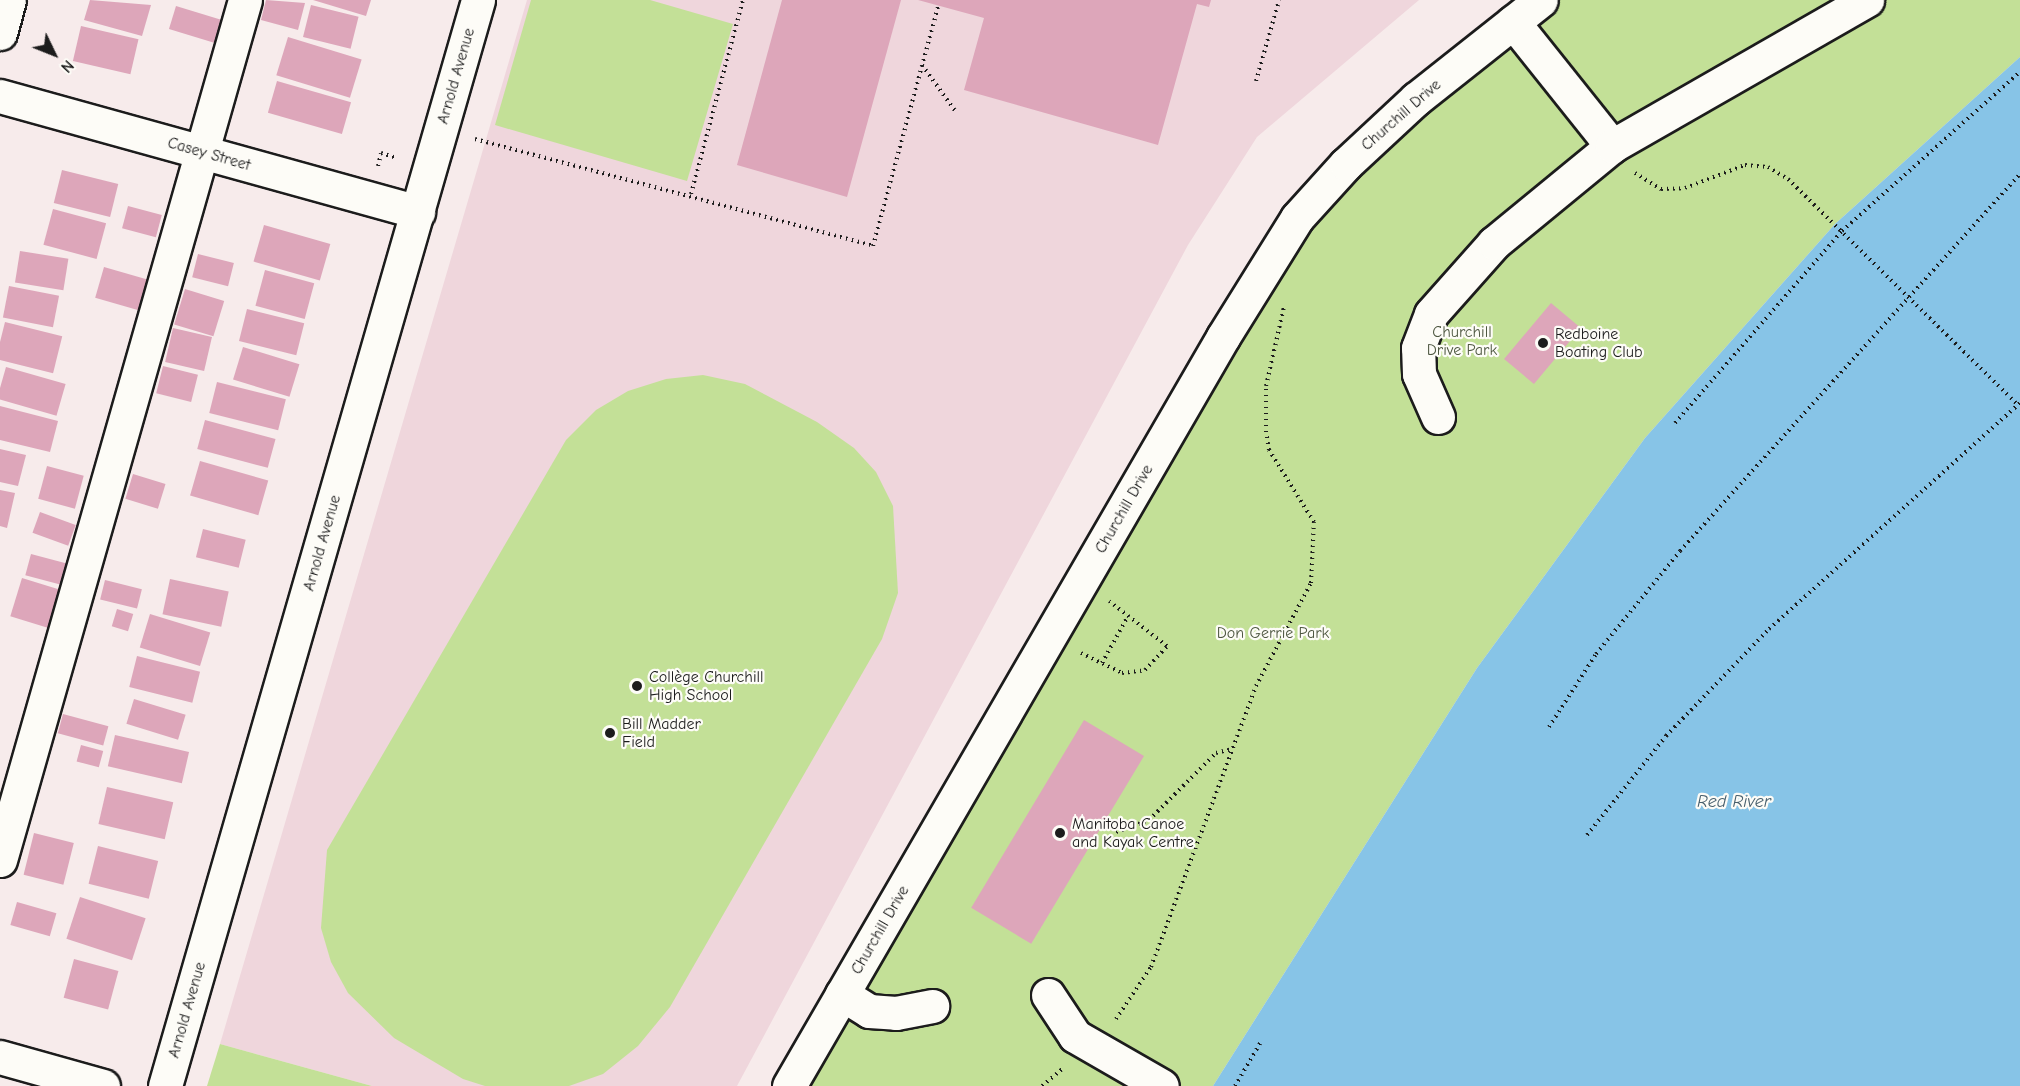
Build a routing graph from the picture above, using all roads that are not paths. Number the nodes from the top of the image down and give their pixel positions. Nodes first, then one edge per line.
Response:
1 (9, 0) edge
2 (245, 0) edge
3 (477, 0) edge
4 (1541, 0) edge
5 (1867, 0) edge
6 (1513, 22) junction
7 (0, 33) edge
8 (0, 96) edge
9 (1612, 146) junction
10 (202, 152) junction
11 (418, 212) junction
12 (1438, 417) dead end
13 (0, 860) edge
14 (842, 994) junction
15 (1048, 994) dead end
16 (932, 1006) dead end
17 (0, 1057) edge
18 (103, 1086) edge
19 (165, 1086) edge
20 (789, 1086) edge
21 (1162, 1086) edge

1 - 7 street
2 - 10 street
3 - 11 street, Arnold Avenue
4 - 6 street, Churchill Drive
5 - 9 street
6 - 9 street
6 - 14 street, Churchill Drive
8 - 10 street, Casey Street
9 - 12 street
10 - 11 street, Casey Street
10 - 13 street
11 - 19 street, Arnold Avenue
14 - 16 street
14 - 20 street, Churchill Drive
15 - 21 street
17 - 18 street

